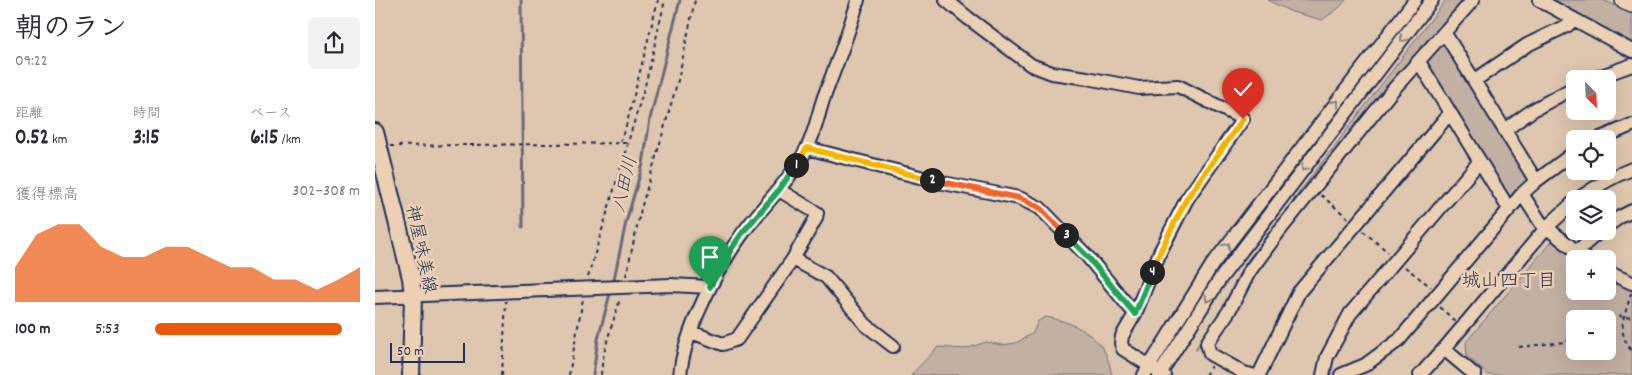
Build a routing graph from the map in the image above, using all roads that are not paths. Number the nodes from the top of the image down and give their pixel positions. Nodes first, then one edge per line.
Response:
1 (858, 0) edge
2 (946, 0) edge
3 (1415, 0) edge
4 (1432, 0) edge
5 (1473, 0) edge
6 (1539, 0) edge
7 (1625, 0) edge
8 (1632, 3) edge
9 (1574, 19) junction
10 (1444, 32) junction
11 (1632, 51) edge
12 (1419, 62) junction
13 (1632, 65) edge
14 (1616, 71) edge
15 (1475, 80) junction
16 (1566, 92) edge
17 (1450, 113) junction
18 (1632, 125) edge
19 (1505, 130) junction
20 (1616, 132) edge
21 (377, 139) edge
22 (807, 148) junction
23 (1566, 159) edge
24 (1479, 162) junction
25 (1632, 169) edge
26 (1536, 181) junction
27 (779, 190) junction
28 (1590, 190) edge
29 (1522, 194) junction
30 (1509, 209) junction
31 (1566, 210) edge
32 (1632, 211) edge
33 (1616, 220) edge
34 (1547, 228) junction
35 (1593, 240) edge
36 (1575, 250) edge
37 (1585, 250) edge
38 (793, 259) junction
39 (1616, 276) edge
40 (1632, 283) edge
41 (710, 287) junction
42 (413, 296) junction
43 (375, 297) edge
44 (1135, 314) junction
45 (691, 332) junction
46 (893, 346) dead end
47 (1445, 349) junction
48 (1146, 370) edge
49 (685, 374) edge
50 (1161, 374) edge
51 (411, 375) edge
52 (1252, 375) edge
53 (1259, 375) edge
54 (1323, 375) edge
55 (1341, 375) edge
56 (1420, 375) edge
57 (1475, 375) edge

1 - 22 street
2 - 44 street
48 -> 3 street
4 -> 50 street
5 - 10 street
6 - 9 street
7 - 8 highway
9 - 11 street
9 - 15 street
10 - 12 street
10 - 15 street
12 - 17 street
12 - 52 street
13 - 14 street
15 - 19 street
16 - 19 street
17 - 24 street
17 - 53 street
18 - 20 street
19 - 26 street
21 - 42 main road, 神屋味美線
22 - 27 street
22 - 44 street
23 - 26 street
24 - 30 street
24 - 54 street
25 - 28 street
26 - 29 street
27 - 38 street
27 - 41 street
29 - 30 street
29 - 34 street
30 - 55 street
31 - 34 street
32 - 33 street
34 - 36 street
34 - 47 street
35 - 37 street
38 - 45 street
38 - 46 street
39 - 40 street
41 - 42 street
41 - 45 street
42 - 43 street
42 - 51 main road, 神屋味美線
44 - 48 street
45 - 49 street
47 - 56 street
47 - 57 street
48 - 50 street

